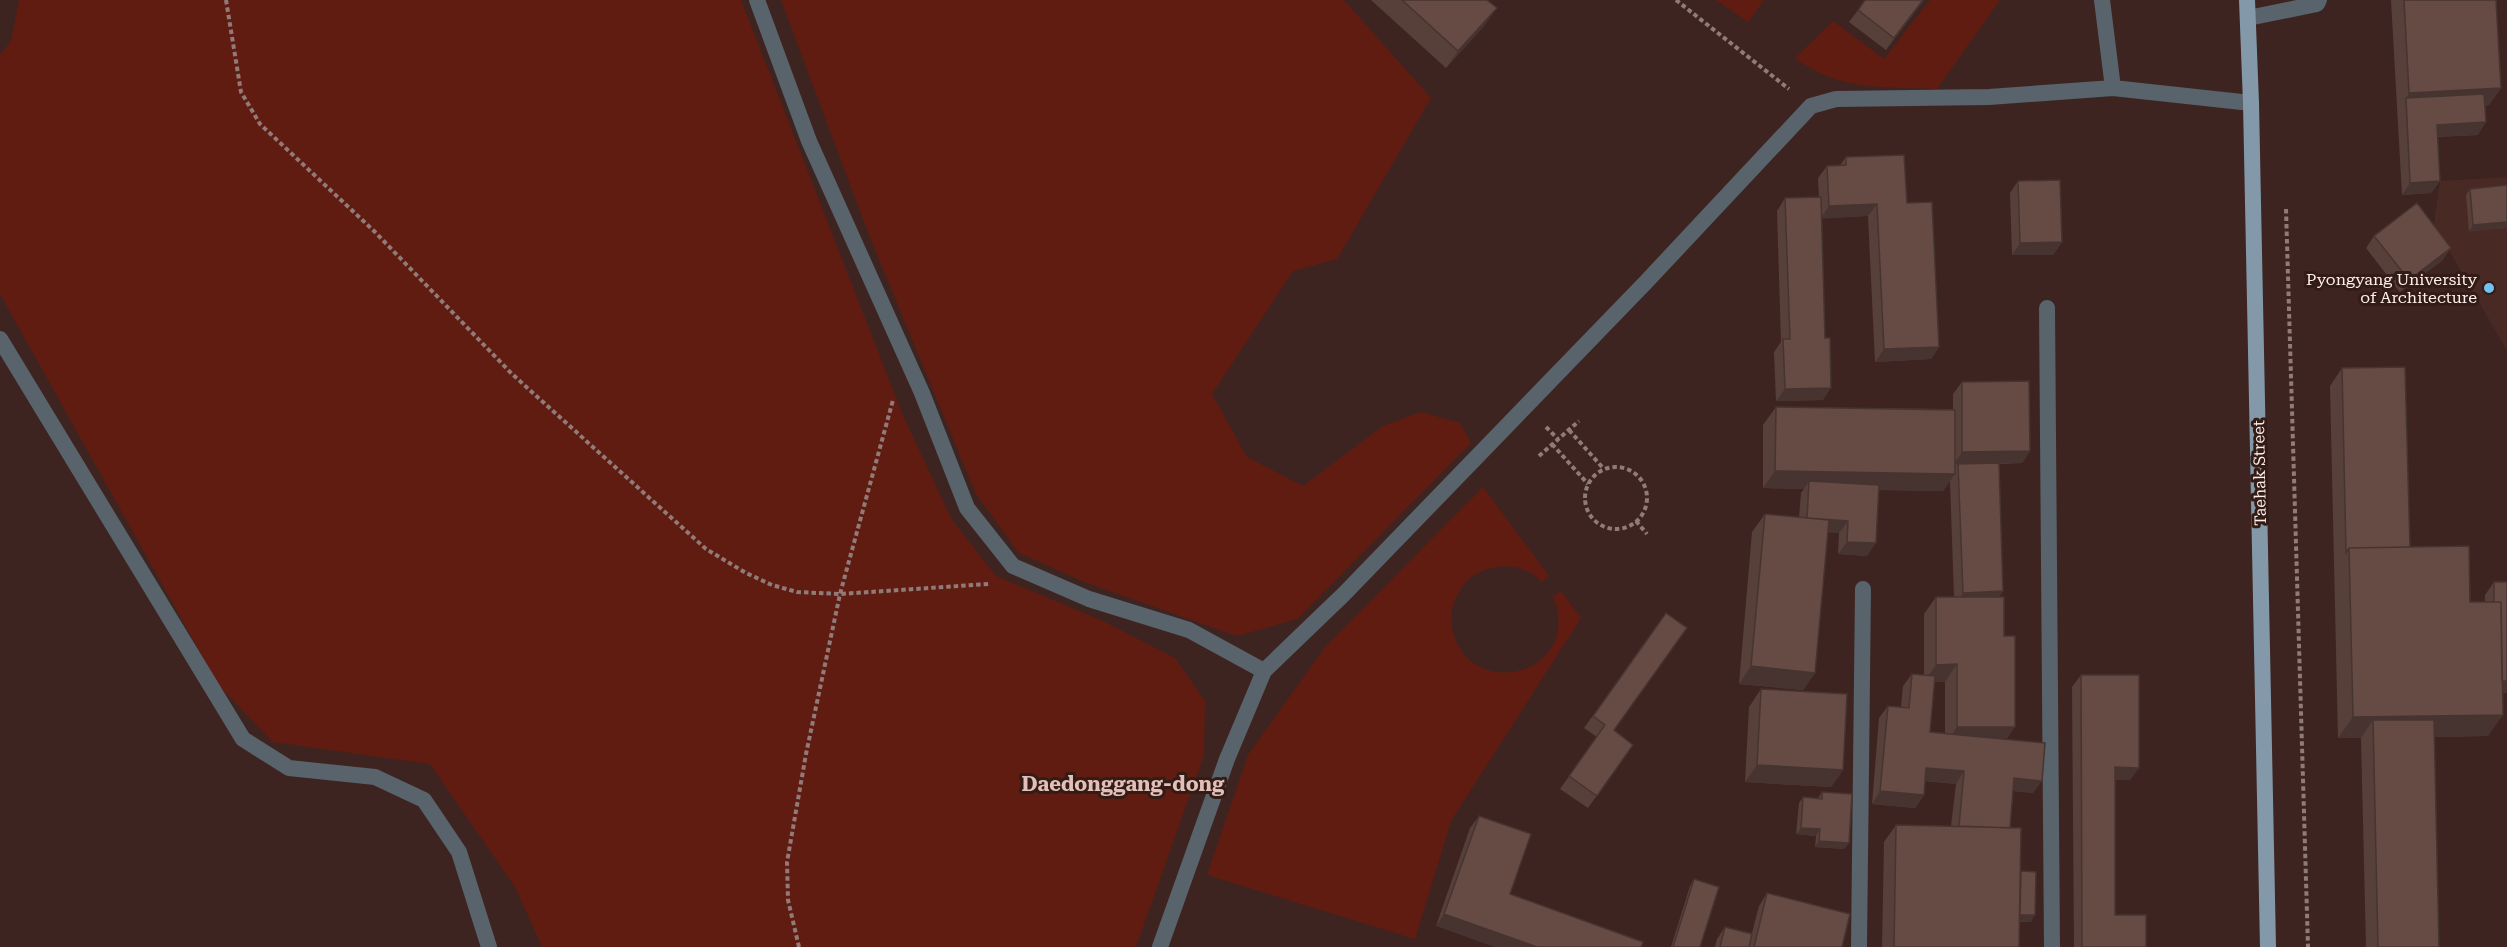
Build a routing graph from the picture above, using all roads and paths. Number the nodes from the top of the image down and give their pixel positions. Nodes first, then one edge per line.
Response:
1 (226, 0) edge
2 (757, 0) edge
3 (1676, 0) edge
4 (2102, 0) edge
5 (2247, 0) edge
6 (2319, 0) edge
7 (2248, 18) junction
8 (2113, 88) junction
9 (2251, 102) junction
10 (1811, 106) junction
11 (2286, 209) dead end
12 (2047, 308) dead end
13 (0, 339) edge
14 (905, 356) junction
15 (1579, 421) dead end
16 (1569, 430) junction
17 (1552, 444) junction
18 (1539, 456) dead end
19 (1604, 469) junction
20 (1588, 484) junction
21 (1636, 521) junction
22 (1647, 534) dead end
23 (1043, 579) junction
24 (1863, 589) dead end
25 (840, 594) junction
26 (1264, 671) junction
27 (489, 947) edge
28 (799, 947) edge
29 (1161, 947) edge
30 (1859, 947) edge
31 (2052, 947) edge
32 (2268, 947) edge
33 (2308, 947) edge

1 - 25 path
2 - 14 street
3 - 10 path
4 - 8 street
5 - 7 main road, Taehak Street
6 - 7 street
7 - 9 main road, Taehak Street
8 - 9 street
8 - 10 street
9 - 32 main road, Taehak Street
10 - 26 street
11 - 33 path
12 - 31 street
13 - 27 street
14 - 23 street
14 - 25 path
15 - 16 path
16 - 17 path
16 - 19 path
17 - 18 path
17 - 20 path
19 - 20 path
19 - 21 path
20 - 21 path
21 - 22 path
23 - 25 path
23 - 26 street
24 - 30 street
25 - 28 path
26 - 29 street

